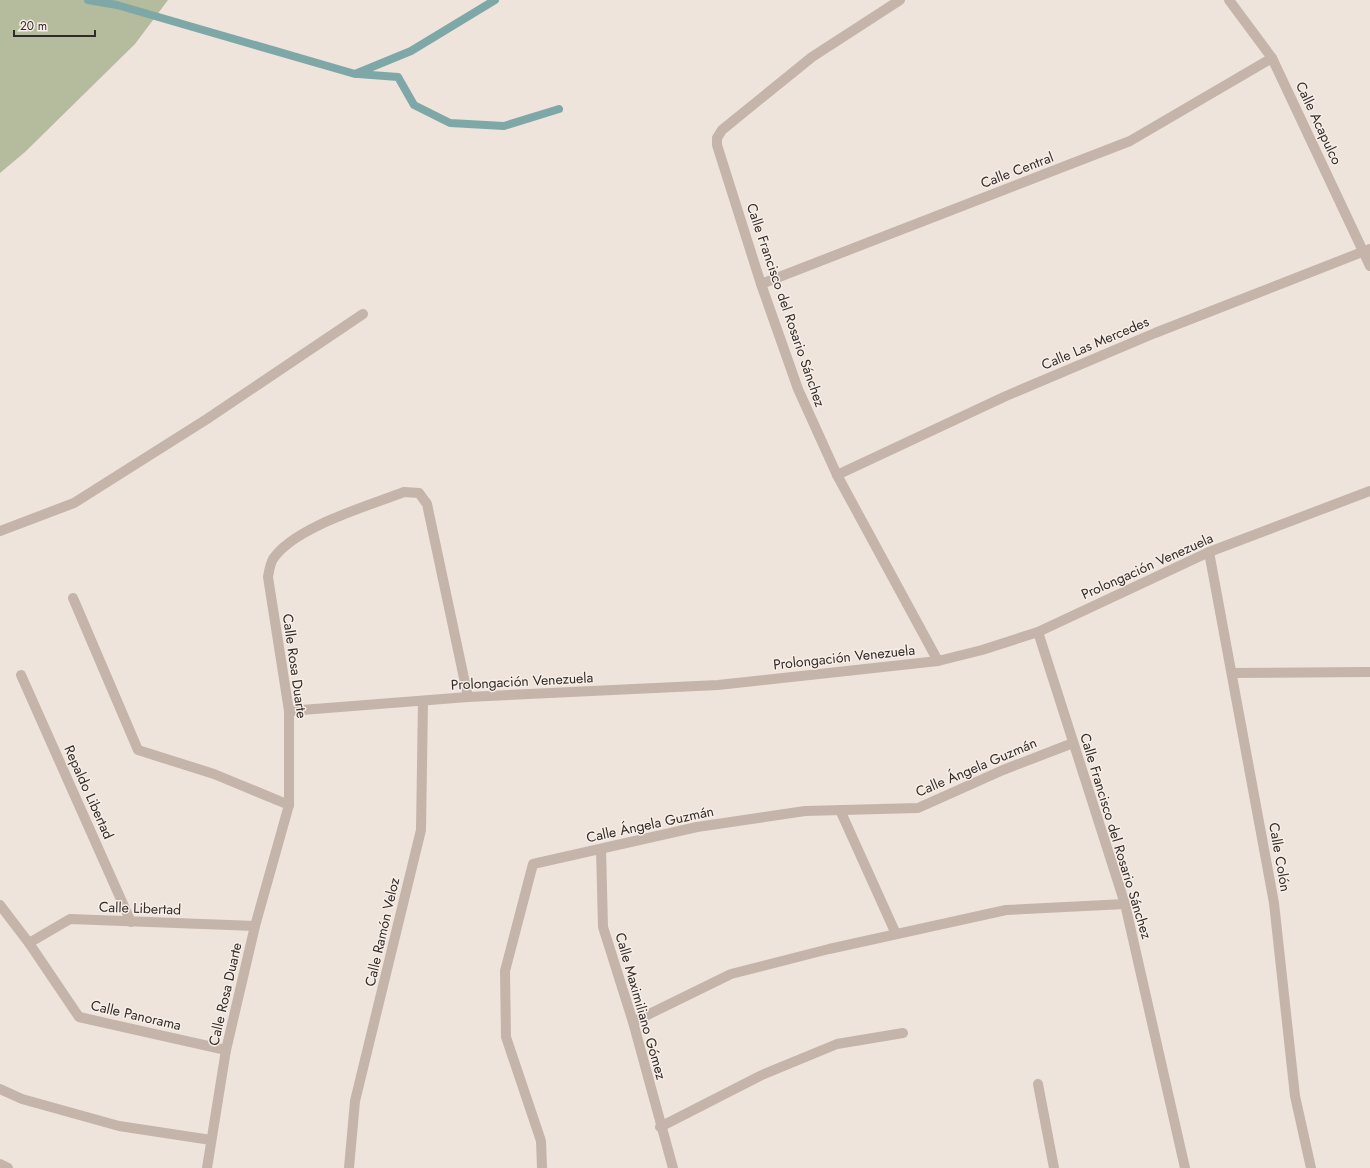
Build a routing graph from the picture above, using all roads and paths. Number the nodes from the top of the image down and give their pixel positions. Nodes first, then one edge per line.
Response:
1 (900, 0) edge
2 (1229, 0) edge
3 (1272, 58) junction
4 (1367, 250) edge
5 (1370, 266) edge
6 (761, 284) junction
7 (363, 314) dead end
8 (837, 475) junction
9 (1370, 491) edge
10 (0, 531) edge
11 (1209, 552) junction
12 (73, 598) dead end
13 (1038, 632) junction
14 (938, 660) junction
15 (1370, 672) edge
16 (1232, 673) junction
17 (20, 675) dead end
18 (468, 697) junction
19 (423, 701) junction
20 (290, 711) junction
21 (1073, 742) junction
22 (288, 805) junction
23 (840, 810) junction
24 (601, 849) junction
25 (1125, 904) junction
26 (0, 905) edge
27 (131, 922) junction
28 (256, 926) junction
29 (896, 934) junction
30 (29, 943) junction
31 (633, 1022) junction
32 (903, 1033) dead end
33 (226, 1050) junction
34 (1038, 1084) dead end
35 (0, 1089) edge
36 (660, 1127) junction
37 (211, 1140) junction
38 (0, 1164) edge
39 (8, 1168) edge
40 (207, 1168) edge
41 (349, 1168) edge
42 (542, 1168) edge
43 (673, 1168) edge
44 (1054, 1168) edge
45 (1185, 1168) edge
46 (1311, 1168) edge

1 - 6 street, Calle Francisco del Rosario Sánchez
2 - 3 street, Calle Acapulco
3 - 4 street, Calle Acapulco
3 - 6 street, Calle Central
4 - 5 street, Calle Acapulco
4 - 8 street, Calle Las Mercedes
6 - 8 street, Calle Francisco del Rosario Sánchez
7 - 10 street
8 - 14 street, Calle Francisco del Rosario Sánchez
9 - 11 street, Prolongación Venezuela
11 - 13 street, Prolongación Venezuela
11 - 16 street, Calle Colón
12 - 22 street
13 - 14 street, Prolongación Venezuela
13 - 21 street, Calle Francisco del Rosario Sánchez
14 - 18 street, Prolongación Venezuela
15 - 16 street
16 - 46 street, Calle Colón
17 - 27 street, Repaldo Libertad
18 - 19 street, Prolongación Venezuela
18 - 20 street, Calle Rosa Duarte
19 - 20 street, Prolongación Venezuela
19 - 41 street, Calle Ramón Veloz
20 - 22 street, Calle Rosa Duarte
21 - 23 street, Calle Ángela Guzmán
21 - 25 street, Calle Francisco del Rosario Sánchez
22 - 28 street, Calle Rosa Duarte
23 - 24 street, Calle Ángela Guzmán
23 - 29 street
24 - 31 street, Calle Maximiliano Gómez
24 - 42 street, Calle Ángela Guzmán
25 - 29 street
25 - 45 street, Calle Francisco del Rosario Sánchez
26 - 30 street, Calle Panorama
27 - 28 street, Calle Libertad
27 - 30 street, Calle Libertad
28 - 33 street, Calle Rosa Duarte
29 - 31 street
30 - 33 street, Calle Panorama
31 - 36 street, Calle Maximiliano Gómez
32 - 36 street
33 - 37 street, Calle Rosa Duarte
34 - 44 street
35 - 37 street
36 - 43 street, Calle Maximiliano Gómez
37 - 40 street, Calle Rosa Duarte
38 - 39 street

